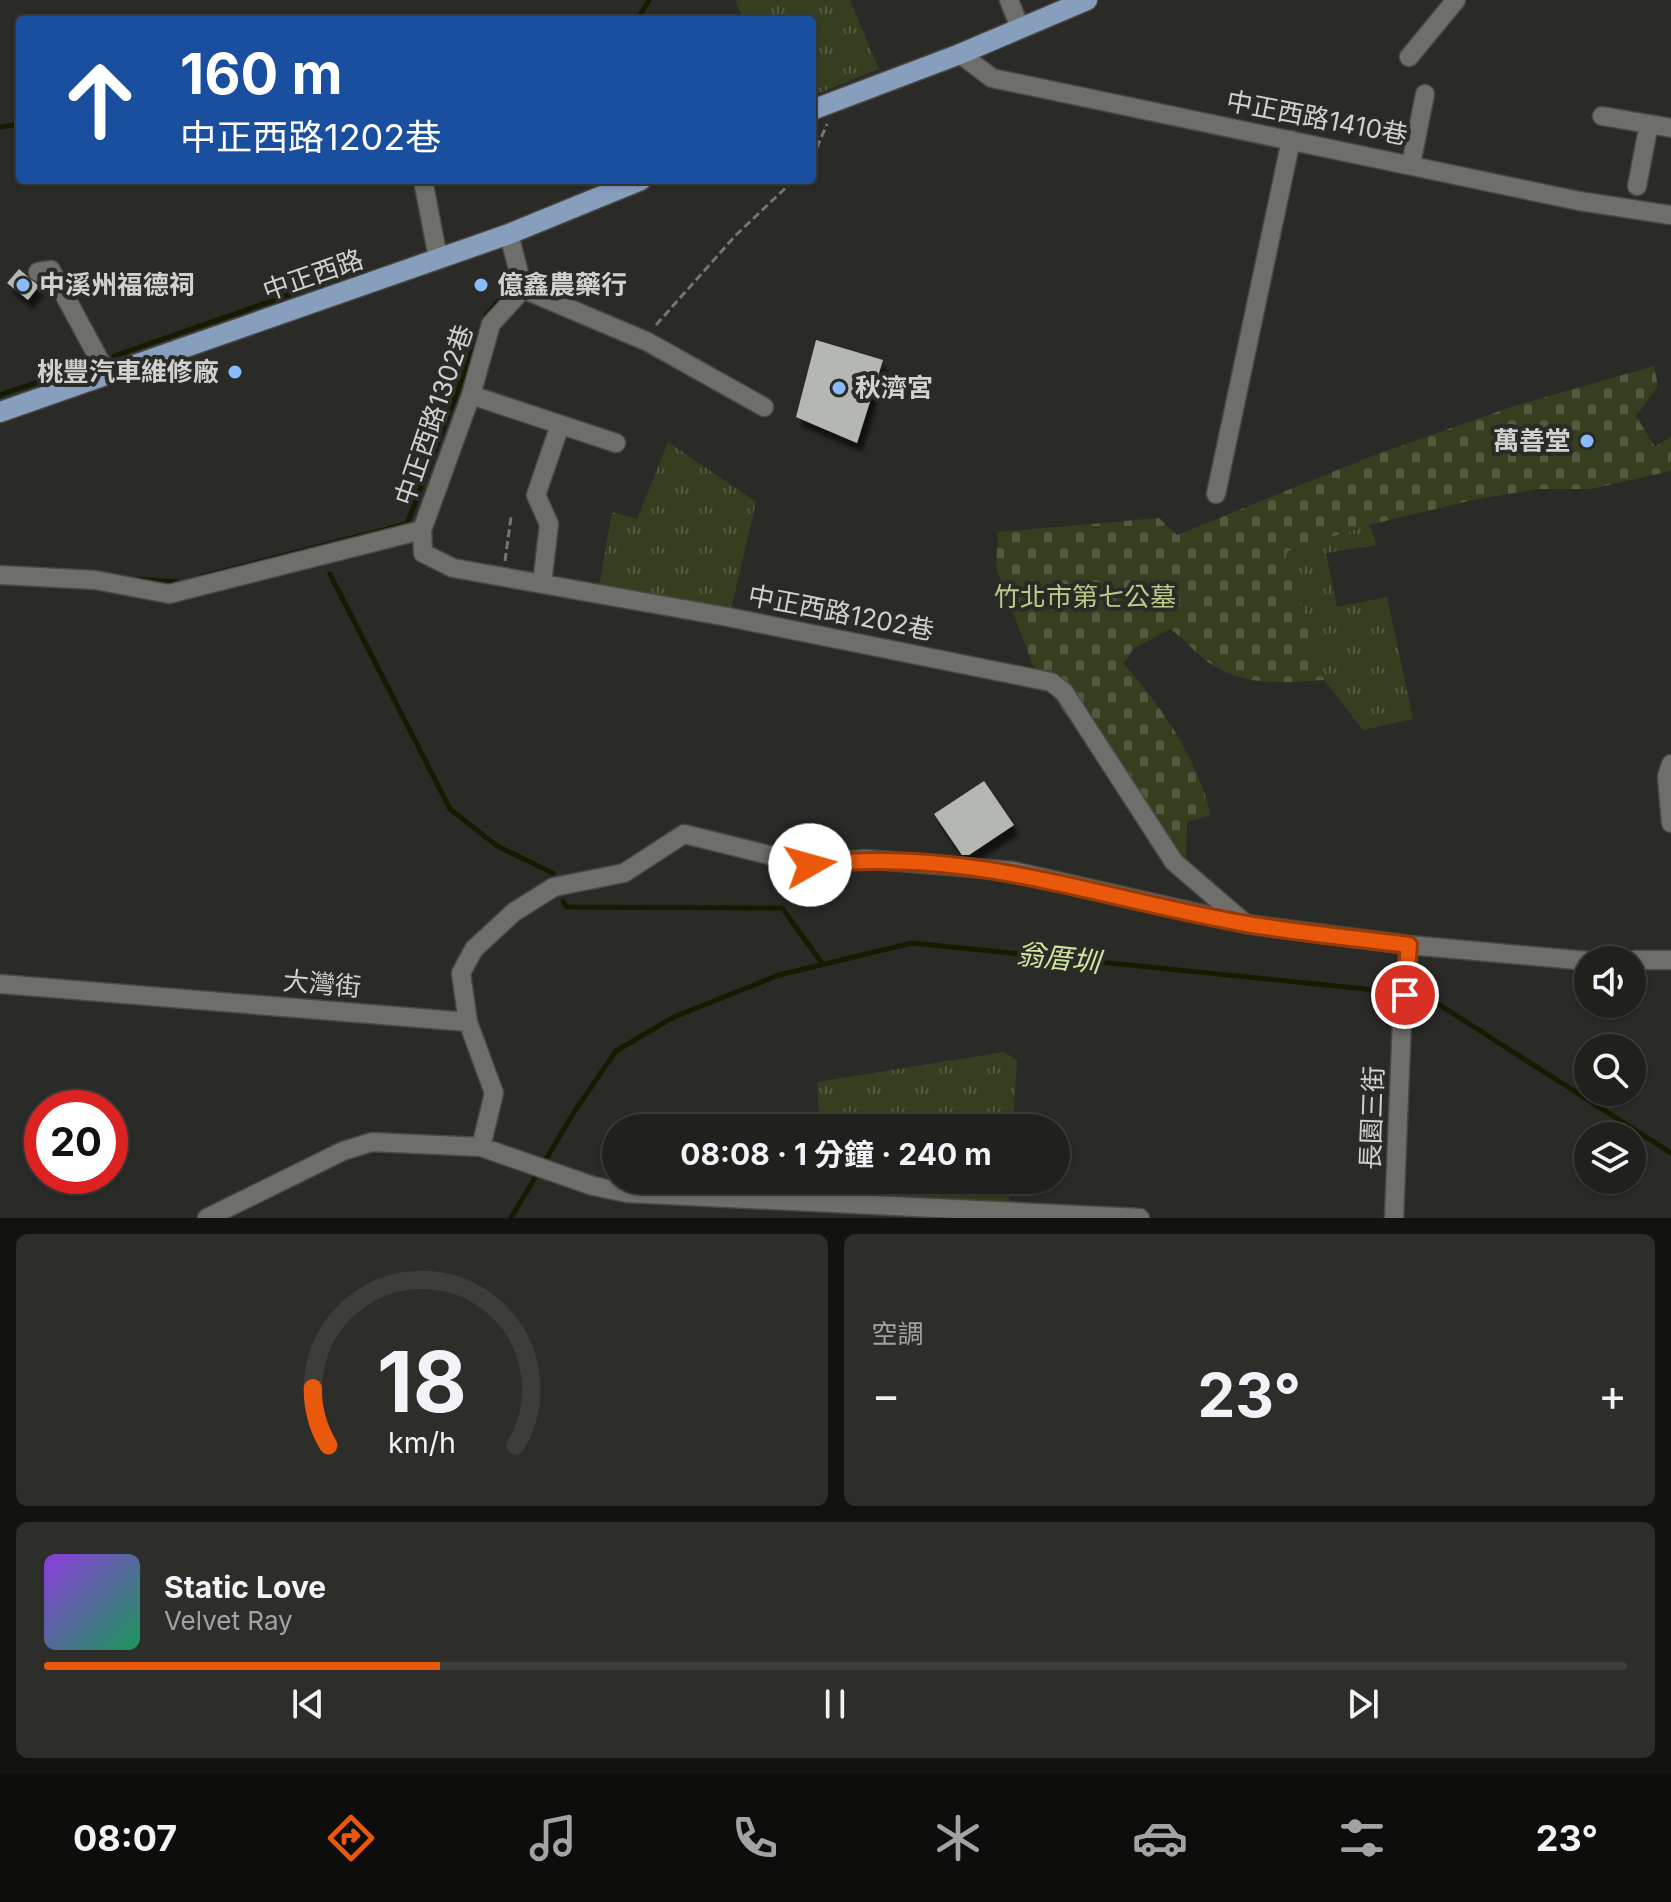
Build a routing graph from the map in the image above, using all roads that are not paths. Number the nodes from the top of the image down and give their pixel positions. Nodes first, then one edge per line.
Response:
1 (1009, 0) edge
2 (1087, 0) edge
3 (1456, 0) edge
4 (1020, 28) junction
5 (960, 54) junction
6 (1409, 57) dead end
7 (1425, 94) dead end
8 (816, 108) edge
9 (1602, 116) dead end
10 (1649, 124) junction
11 (1671, 128) edge
12 (1291, 140) junction
13 (1411, 164) junction
14 (424, 184) edge
15 (631, 184) edge
16 (1637, 186) dead end
17 (1671, 215) edge
18 (509, 234) junction
19 (438, 258) junction
20 (38, 272) dead end
21 (523, 289) junction
22 (107, 374) junction
23 (471, 395) junction
24 (764, 407) dead end
25 (0, 412) edge
26 (560, 425) junction
27 (616, 443) dead end
28 (1216, 494) dead end
29 (422, 530) junction
30 (0, 575) edge
31 (542, 584) junction
32 (1671, 764) edge
33 (1671, 823) edge
34 (1246, 924) junction
35 (1409, 945) junction
36 (1574, 960) edge
37 (1646, 960) edge
38 (1671, 960) edge
39 (0, 984) edge
40 (468, 1022) junction
41 (481, 1147) junction
42 (207, 1218) edge
43 (1140, 1218) edge
44 (1394, 1218) edge

1 - 4 street
2 - 4 main road
3 - 6 street
4 - 5 main road
5 - 8 main road
5 - 12 street, 中正西路1410巷
7 - 13 street
9 - 10 street
10 - 11 street
10 - 16 street
12 - 13 street, 中正西路1410巷
12 - 28 street
13 - 17 street, 中正西路1410巷
14 - 19 street
15 - 18 main road, 中正西路
18 - 19 main road, 中正西路
18 - 21 street
19 - 22 main road, 中正西路
20 - 22 street
21 - 23 street, 中正西路1302巷
21 - 24 street
22 - 25 main road, 中正西路
23 - 26 street
23 - 29 street, 中正西路1302巷
26 - 27 street
26 - 31 street
29 - 30 street
29 - 31 street, 中正西路1202巷
31 - 34 street, 中正西路1202巷
32 - 33 street
34 - 35 street
34 - 40 street
35 - 36 street
35 - 44 street, 長園三街
37 - 38 street
39 - 40 street, 大灣街
40 - 41 street
41 - 42 street
41 - 43 street

